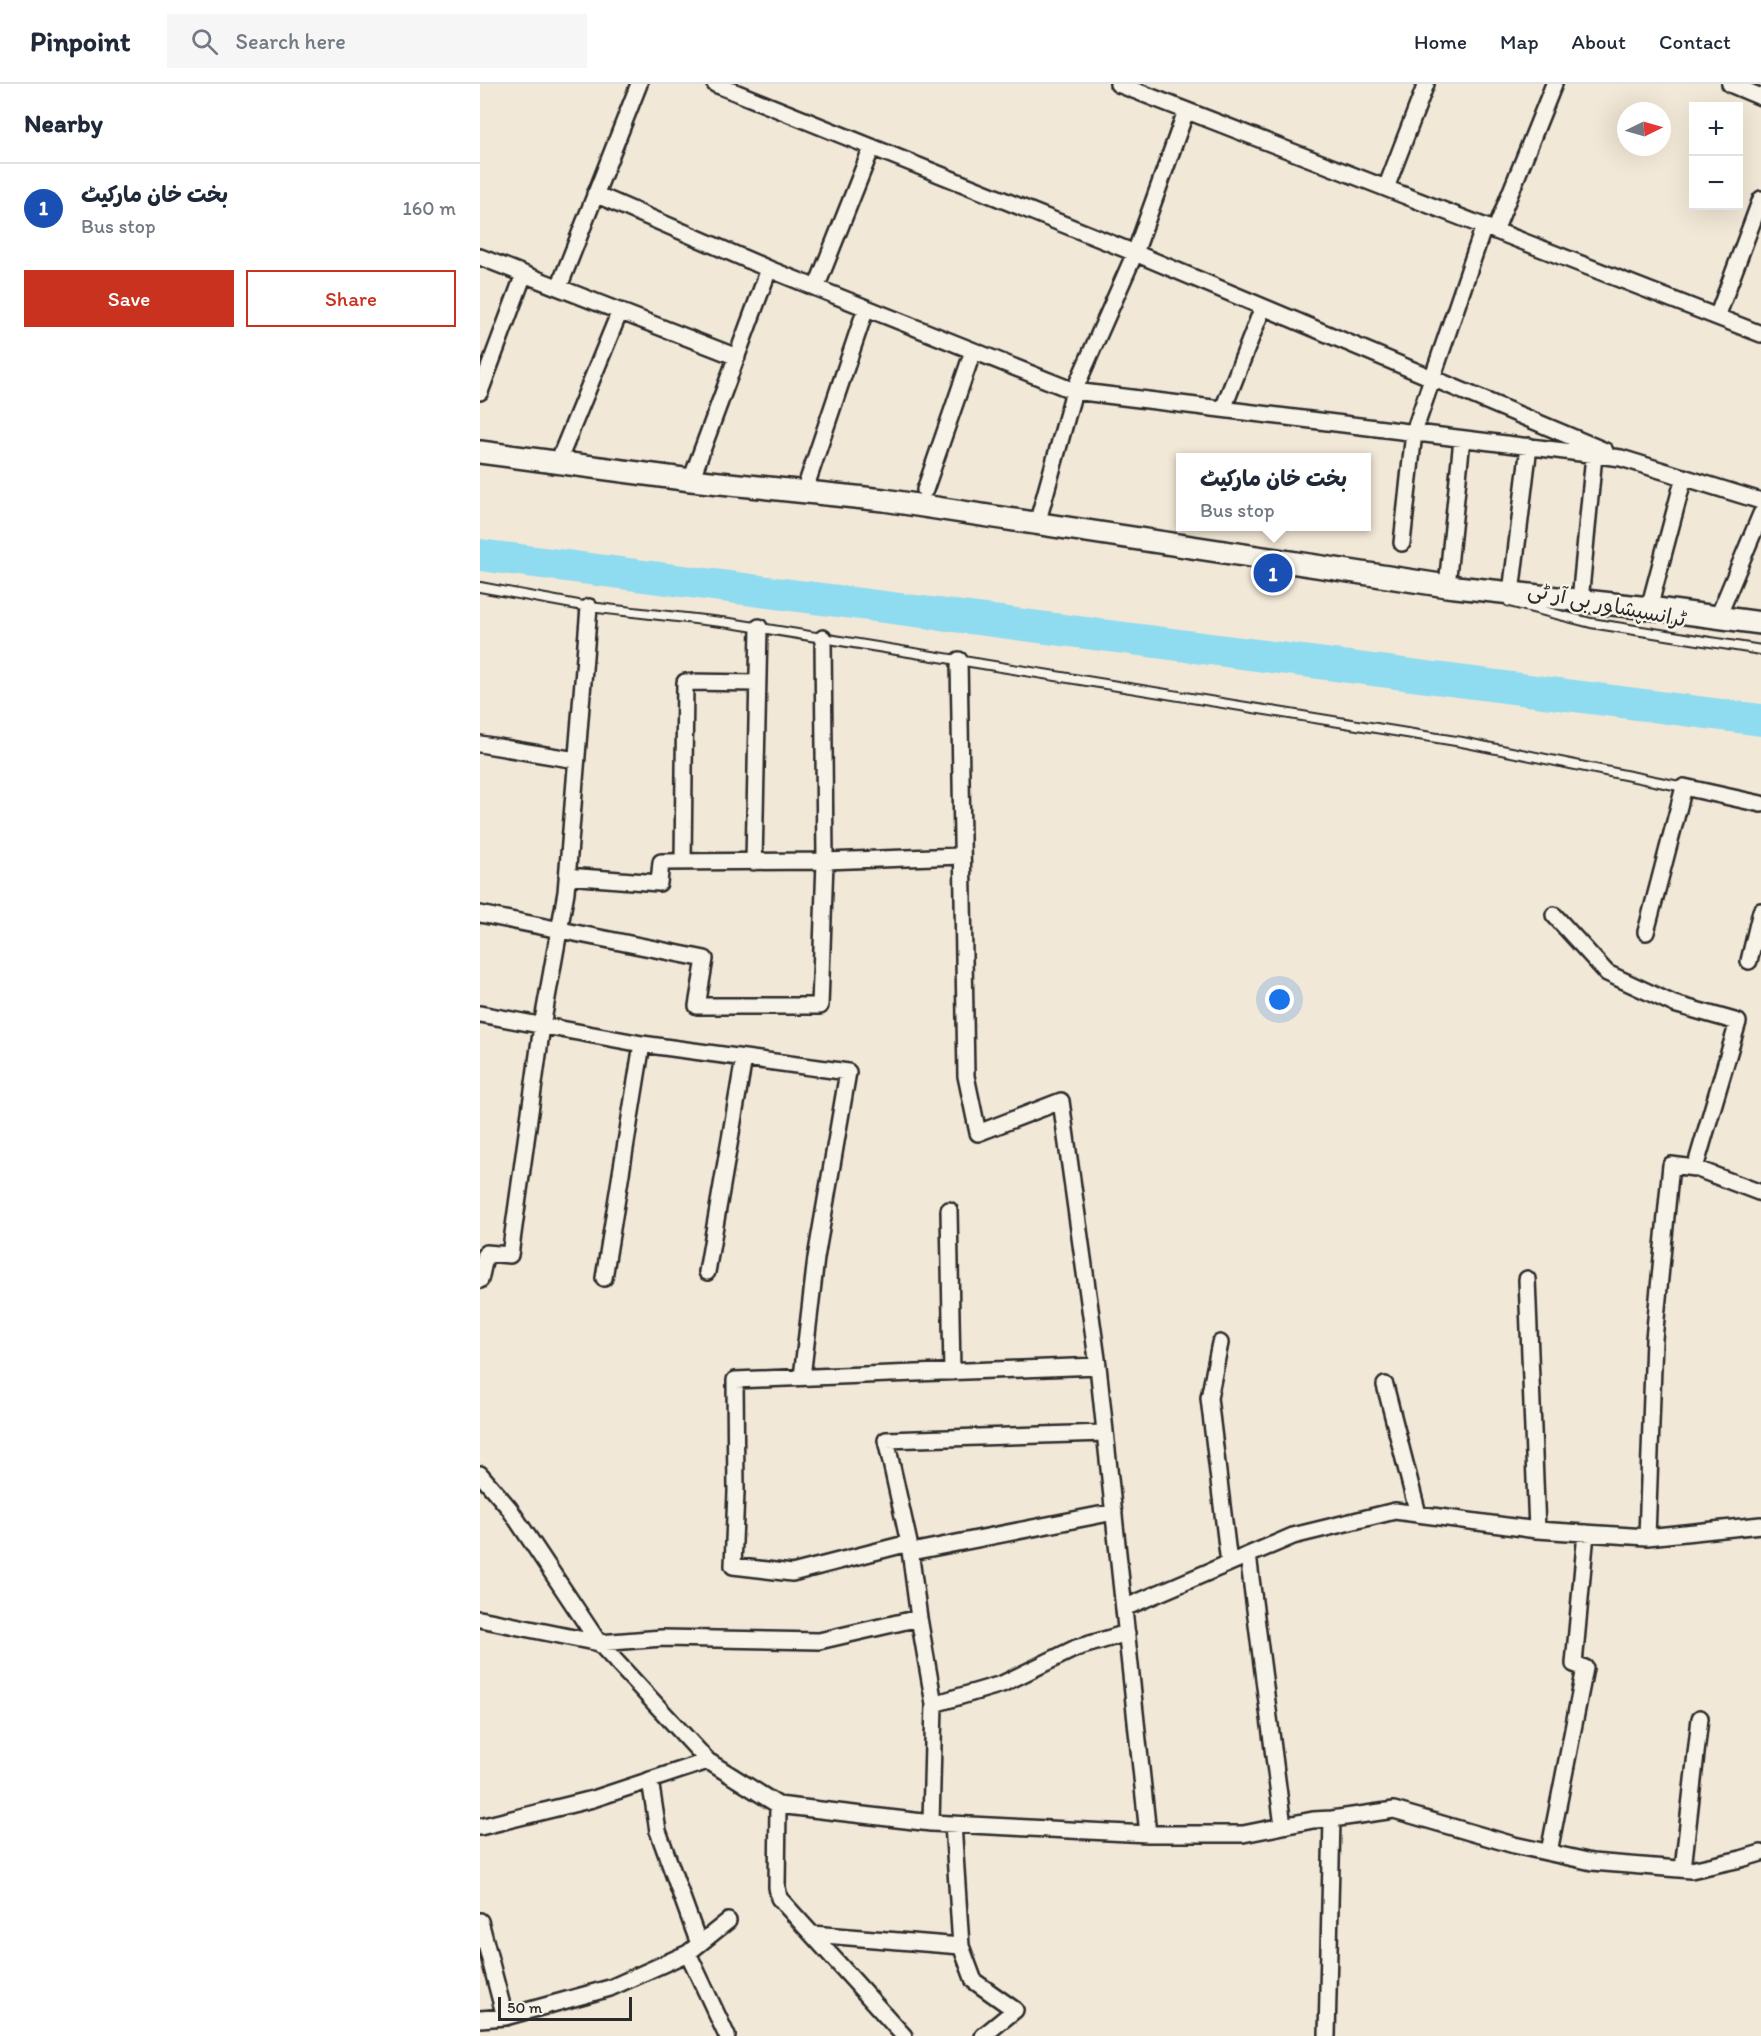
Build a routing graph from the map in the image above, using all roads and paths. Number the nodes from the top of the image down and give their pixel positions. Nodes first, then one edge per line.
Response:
1 (639, 84) edge
2 (715, 84) edge
3 (1118, 84) edge
4 (1426, 84) edge
5 (1554, 84) edge
6 (1730, 84) edge
7 (1761, 97) edge
8 (1186, 111) junction
9 (872, 147) junction
10 (1386, 188) junction
11 (595, 194) junction
12 (1761, 199) edge
13 (1490, 229) junction
14 (1135, 253) junction
15 (480, 257) edge
16 (769, 269) junction
17 (524, 274) junction
18 (559, 287) junction
19 (816, 288) junction
20 (1263, 307) junction
21 (866, 308) junction
22 (620, 311) junction
23 (1717, 317) junction
24 (1761, 334) edge
25 (973, 351) junction
26 (737, 357) junction
27 (1431, 378) junction
28 (1074, 391) junction
29 (480, 392) edge
30 (1223, 409) junction
31 (1414, 432) junction
32 (1462, 439) junction
33 (1528, 447) junction
34 (480, 452) edge
35 (1594, 455) junction
36 (1621, 458) junction
37 (558, 462) junction
38 (1684, 477) junction
39 (691, 480) junction
40 (925, 490) dead end
41 (804, 492) junction
42 (1761, 501) edge
43 (1761, 514) edge
44 (1037, 524) junction
45 (1401, 543) dead end
46 (1447, 586) junction
47 (480, 587) edge
48 (1511, 593) junction
49 (1580, 601) junction
50 (589, 607) junction
51 (1649, 608) junction
52 (1718, 617) junction
53 (1761, 623) edge
54 (759, 627) junction
55 (823, 638) junction
56 (1761, 650) edge
57 (959, 660) junction
58 (758, 683) junction
59 (480, 744) edge
60 (576, 760) junction
61 (1684, 788) junction
62 (1761, 804) edge
63 (961, 856) junction
64 (825, 861) junction
65 (683, 862) junction
66 (754, 862) junction
67 (567, 876) junction
68 (1761, 911) edge
69 (480, 914) edge
70 (1554, 915) dead end
71 (559, 931) junction
72 (1646, 932) dead end
73 (1749, 960) dead end
74 (480, 1014) edge
75 (542, 1026) junction
76 (642, 1044) junction
77 (744, 1058) junction
78 (1695, 1168) junction
79 (1761, 1193) edge
80 (949, 1210) dead end
81 (707, 1272) dead end
82 (604, 1278) dead end
83 (1527, 1280) dead end
84 (480, 1281) edge
85 (1220, 1343) dead end
86 (1098, 1366) junction
87 (952, 1372) junction
88 (802, 1377) junction
89 (1385, 1385) dead end
90 (1105, 1433) junction
91 (480, 1474) edge
92 (1114, 1512) junction
93 (1418, 1514) junction
94 (1761, 1525) edge
95 (1537, 1530) junction
96 (1586, 1533) junction
97 (1647, 1537) junction
98 (910, 1548) junction
99 (1248, 1555) junction
100 (1229, 1563) junction
101 (1124, 1608) junction
102 (480, 1618) edge
103 (919, 1618) junction
104 (1127, 1633) junction
105 (599, 1643) junction
106 (934, 1704) junction
107 (1700, 1718) dead end
108 (708, 1761) junction
109 (650, 1780) junction
110 (778, 1805) junction
111 (1332, 1819) junction
112 (931, 1823) junction
113 (953, 1824) junction
114 (1283, 1826) junction
115 (480, 1827) edge
116 (1148, 1834) junction
117 (1549, 1852) junction
118 (1761, 1852) edge
119 (1683, 1869) junction
120 (480, 1921) edge
121 (728, 1921) dead end
122 (812, 1934) junction
123 (961, 1946) junction
124 (693, 1948) junction
125 (505, 2017) junction
126 (480, 2019) edge
127 (727, 2036) edge
128 (904, 2036) edge
129 (983, 2036) edge
130 (1327, 2036) edge

1 - 11 street
2 - 9 street
3 - 8 street
4 - 10 street
5 - 13 street
6 - 7 street
8 - 10 street
8 - 14 street
9 - 14 street
9 - 19 street
10 - 13 street
11 - 16 street
11 - 18 street
12 - 23 street
13 - 23 street
13 - 27 street
14 - 20 street
14 - 28 street
15 - 17 street
16 - 19 street
16 - 26 street
17 - 18 street
17 - 29 street
18 - 22 street
19 - 21 street
20 - 27 street
20 - 30 street
21 - 25 street
21 - 41 street
22 - 26 street
22 - 37 street
23 - 24 street
25 - 28 street
25 - 40 street
26 - 39 street
27 - 31 street
27 - 36 street
28 - 30 street
28 - 44 street
30 - 31 street
31 - 32 street
31 - 45 street
32 - 33 street
32 - 46 street
33 - 35 street
33 - 48 street
34 - 37 street
35 - 36 street
35 - 49 street
36 - 38 street
37 - 39 street
38 - 42 street
38 - 51 street
39 - 41 street
41 - 44 street
43 - 52 street
44 - 46 street
46 - 48 street
46 - 56 lane, ٹرانسپشاور بی آر ٹی
47 - 50 lane
48 - 49 street
49 - 51 street
50 - 54 lane
50 - 60 street
51 - 52 street
52 - 53 street
54 - 55 lane
54 - 58 street
55 - 57 lane
55 - 64 street
57 - 61 lane
57 - 63 street
58 - 65 street
58 - 66 street
59 - 60 street
60 - 67 street
61 - 62 street
61 - 72 street
63 - 64 street
63 - 86 street
64 - 66 street
64 - 71 street
65 - 66 street
65 - 67 street
67 - 71 street
68 - 73 street
69 - 71 street
70 - 78 street
71 - 75 street
74 - 75 street
75 - 76 street
75 - 84 street
76 - 77 street
76 - 82 street
77 - 81 street
77 - 88 street
78 - 79 street
78 - 97 street
80 - 87 street
83 - 95 street
85 - 100 street
86 - 87 street
86 - 90 street
87 - 88 street
88 - 98 street
89 - 93 street
90 - 92 street
90 - 98 street
91 - 105 street
92 - 98 street
92 - 101 street
93 - 95 street
93 - 99 street
94 - 97 street
95 - 96 street
96 - 97 street
96 - 117 street
98 - 103 street
99 - 100 street
99 - 114 street
100 - 101 street
101 - 104 street
102 - 105 street
103 - 105 street
103 - 106 street
104 - 106 street
104 - 116 street
105 - 108 street
106 - 112 street
107 - 119 street
108 - 109 street
108 - 110 street
109 - 115 street
109 - 124 street
110 - 112 street
110 - 122 street
111 - 114 street
111 - 117 street
111 - 130 street
112 - 113 street
113 - 116 street
113 - 123 street
114 - 116 street
117 - 119 street
118 - 119 street
120 - 125 street
121 - 124 street
122 - 123 street
122 - 128 street
123 - 129 street
124 - 125 street
124 - 127 street
125 - 126 street

